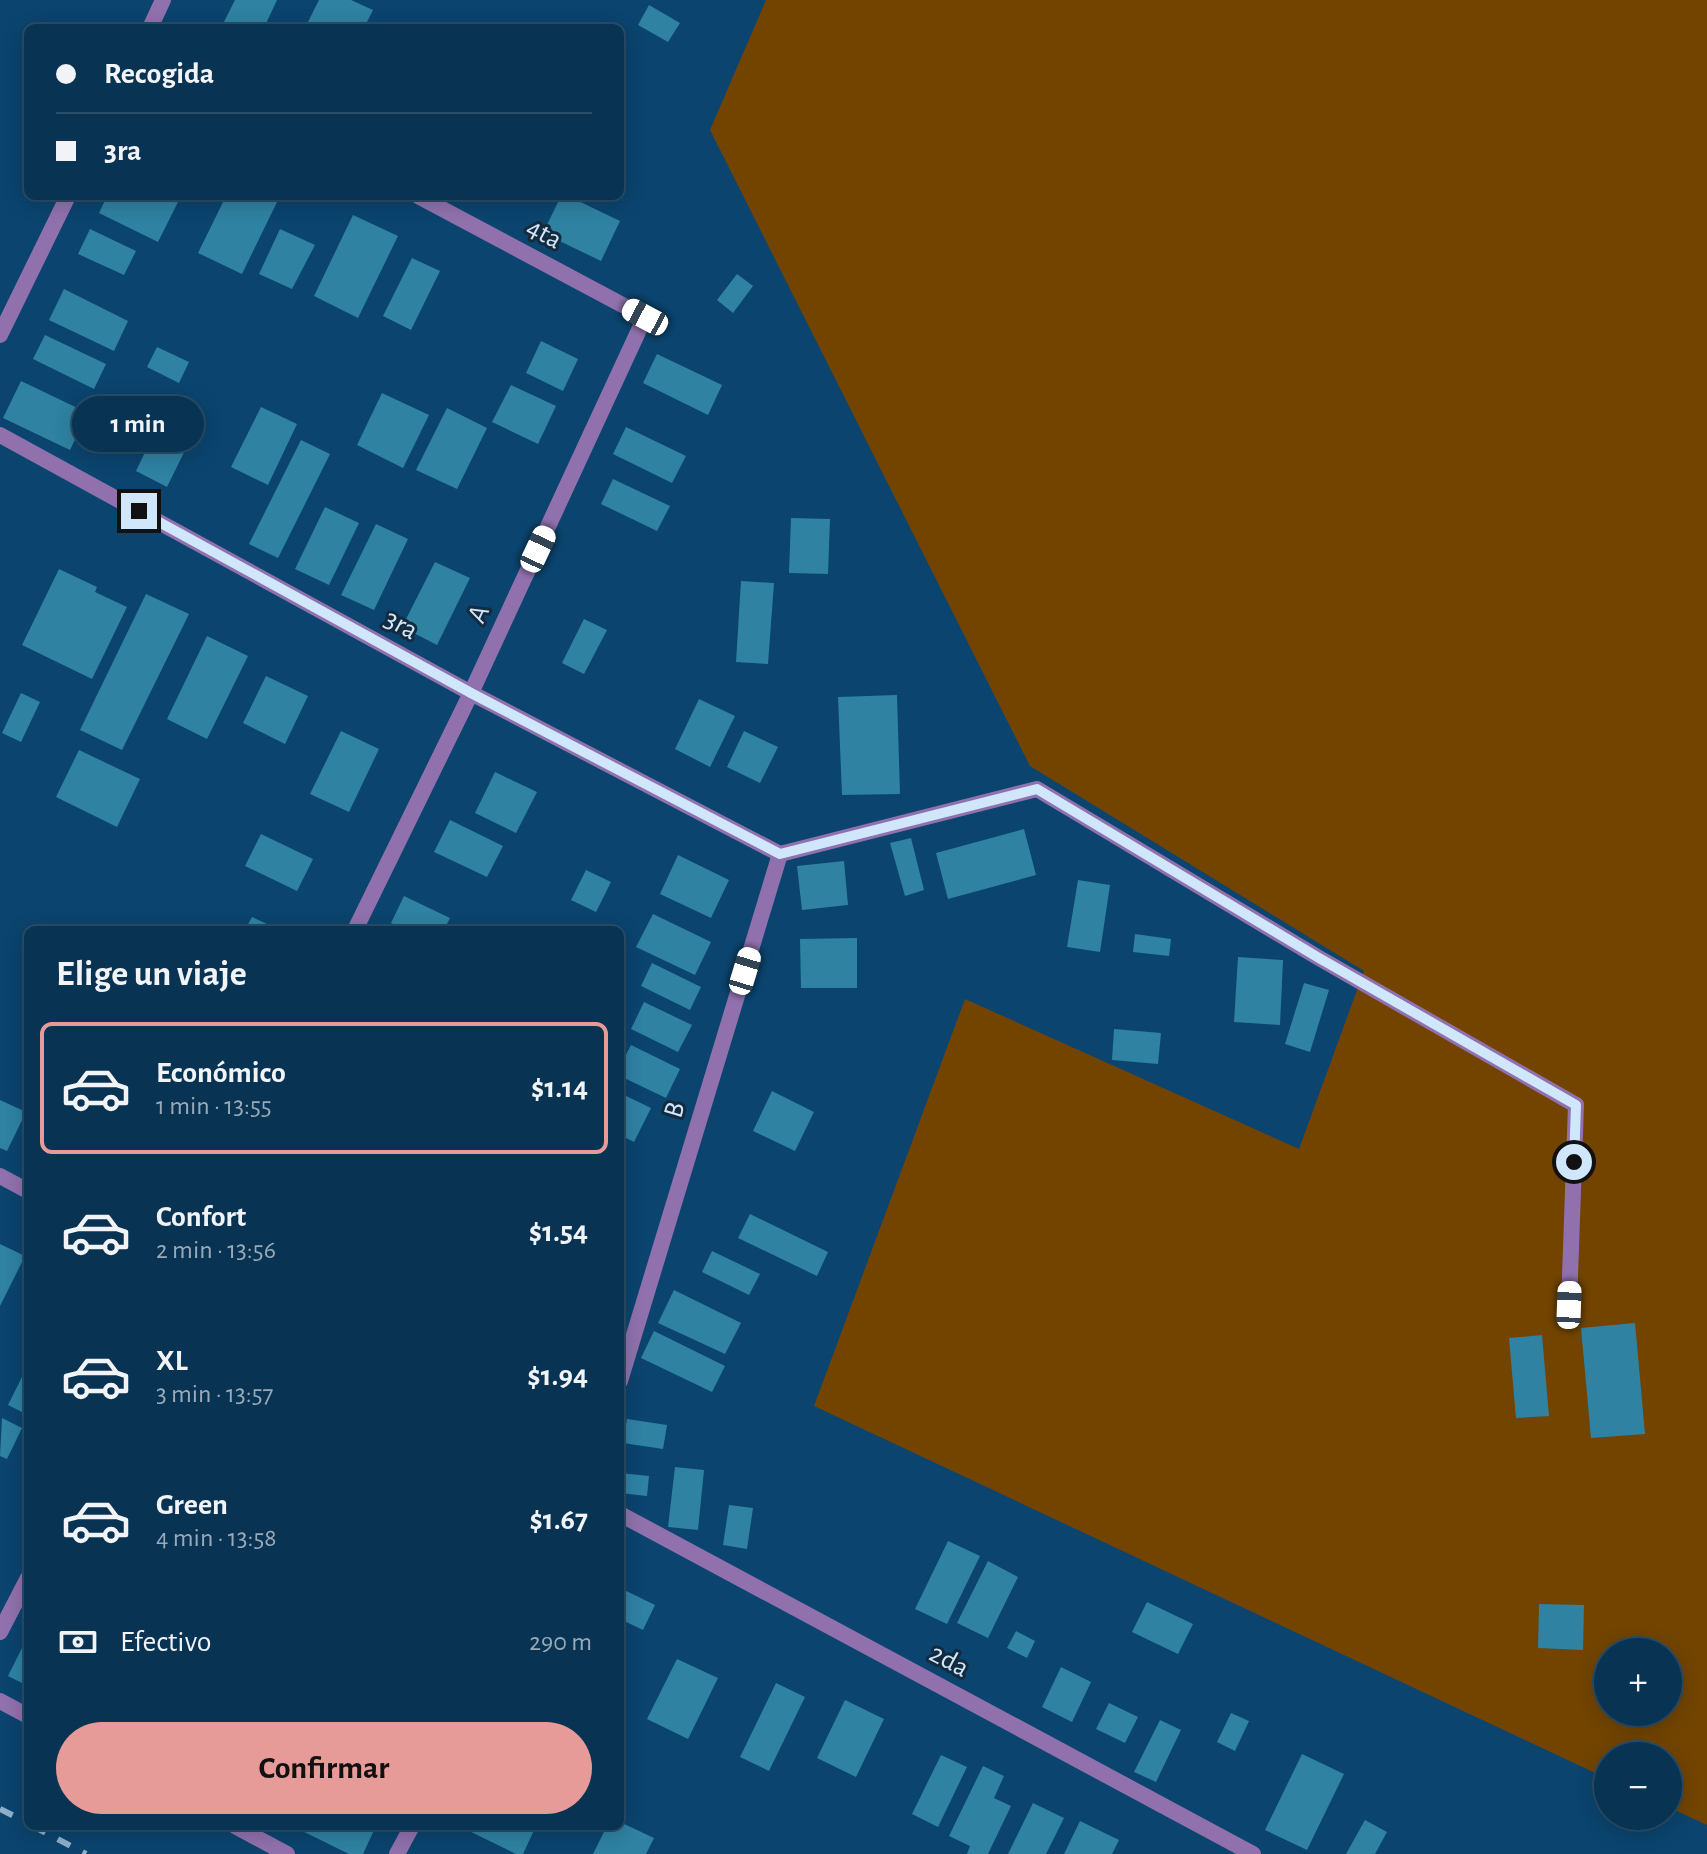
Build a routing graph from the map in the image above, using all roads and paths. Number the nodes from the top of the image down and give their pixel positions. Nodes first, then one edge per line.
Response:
1 (163, 0) edge
2 (152, 24) edge
3 (66, 200) edge
4 (426, 200) edge
5 (645, 317) joint
6 (0, 335) edge
7 (0, 435) edge
8 (471, 693) junction
9 (780, 854) junction
10 (357, 926) edge
11 (0, 1176) edge
12 (24, 1189) edge
13 (1569, 1305) dead end
14 (624, 1368) edge
15 (624, 1516) edge
16 (24, 1586) edge
17 (0, 1632) edge
18 (0, 1701) edge
19 (24, 1714) edge
20 (242, 1830) edge
21 (410, 1830) edge
22 (287, 1854) edge
23 (397, 1854) edge
24 (1253, 1854) edge

1 - 2 street
3 - 6 street
4 - 5 street, 4ta
5 - 8 street, A
7 - 8 street, 3ra
8 - 9 street, 3ra
8 - 10 street, A
9 - 13 street
9 - 14 street, B
11 - 12 street
15 - 24 street, 2da
16 - 17 street
18 - 19 street
20 - 22 street
21 - 23 street

